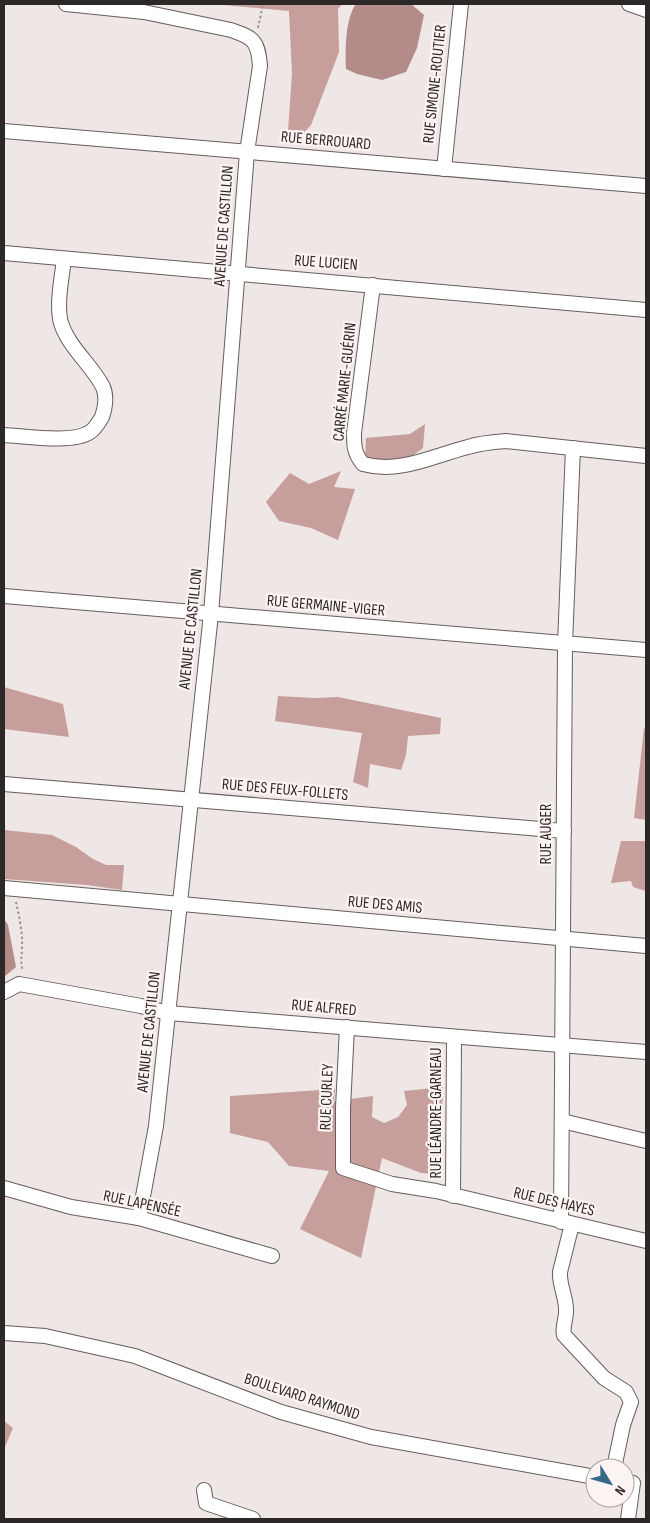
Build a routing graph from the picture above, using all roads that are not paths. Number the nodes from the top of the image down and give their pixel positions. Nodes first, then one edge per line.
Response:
1 (66, 4) edge
2 (461, 4) edge
3 (629, 4) edge
4 (646, 10) edge
5 (4, 131) edge
6 (247, 152) junction
7 (444, 169) junction
8 (646, 186) edge
9 (4, 252) edge
10 (64, 259) junction
11 (238, 274) junction
12 (373, 284) junction
13 (646, 310) edge
14 (4, 435) edge
15 (573, 448) junction
16 (646, 456) edge
17 (4, 596) edge
18 (211, 614) junction
19 (565, 644) junction
20 (646, 650) edge
21 (4, 784) edge
22 (191, 800) junction
23 (564, 831) junction
24 (8, 888) edge
25 (180, 904) junction
26 (563, 938) junction
27 (646, 946) edge
28 (4, 992) edge
29 (168, 1013) junction
30 (347, 1027) junction
31 (454, 1037) junction
32 (562, 1046) junction
33 (646, 1052) edge
34 (562, 1122) junction
35 (646, 1141) edge
36 (343, 1168) joint
37 (4, 1188) edge
38 (453, 1196) junction
39 (139, 1218) junction
40 (567, 1223) junction
41 (646, 1241) edge
42 (272, 1256) dead end
43 (4, 1333) edge
44 (616, 1458) edge
45 (585, 1475) edge
46 (204, 1490) dead end
47 (254, 1519) edge

1 - 6 street, AVENUE DE CASTILLON
2 - 7 street, RUE SIMONE-ROUTIER
3 - 4 street
5 - 6 street, RUE BERROUARD
6 - 7 street, RUE BERROUARD
6 - 11 street, AVENUE DE CASTILLON
7 - 8 street, RUE BERROUARD
9 - 10 street, RUE LUCIEN
10 - 11 street, RUE LUCIEN
10 - 14 street
11 - 12 street, RUE LUCIEN
11 - 18 street, AVENUE DE CASTILLON
12 - 13 street, RUE LUCIEN
12 - 15 street, CARRÉ MARIE-GUÉRIN
15 - 16 street, CARRÉ MARIE-GUÉRIN
15 - 19 street, RUE AUGER
17 - 18 street, RUE GERMAINE-VIGER
18 - 19 street, RUE GERMAINE-VIGER
18 - 22 street, AVENUE DE CASTILLON
19 - 20 street, RUE GERMAINE-VIGER
19 - 23 street, RUE AUGER
21 - 22 street, RUE DES FEUX-FOLLETS
22 - 23 street, RUE DES FEUX-FOLLETS
22 - 25 street, AVENUE DE CASTILLON
23 - 26 street, RUE AUGER
24 - 25 street, RUE DES AMIS
25 - 26 street, RUE DES AMIS
25 - 29 street, AVENUE DE CASTILLON
26 - 27 street, RUE DES AMIS
26 - 32 street, RUE AUGER
28 - 29 street, RUE ALFRED
29 - 30 street, RUE ALFRED
29 - 39 street, AVENUE DE CASTILLON
30 - 31 street, RUE ALFRED
30 - 36 street, RUE CURLEY
31 - 32 street, RUE ALFRED
31 - 38 street, RUE LÉANDRE-GARNEAU
32 - 33 street, RUE ALFRED
32 - 34 street, RUE AUGER
34 - 35 street
34 - 40 street, RUE AUGER
36 - 38 street, RUE LÉANDRE-GARNEAU
37 - 39 street, RUE LAPENSÉE
38 - 40 street, RUE DES HAYES
39 - 42 street, RUE LAPENSÉE
40 - 41 street, RUE DES HAYES
40 - 44 street, RUE AUGER
43 - 45 street, BOULEVARD RAYMOND
46 - 47 street

